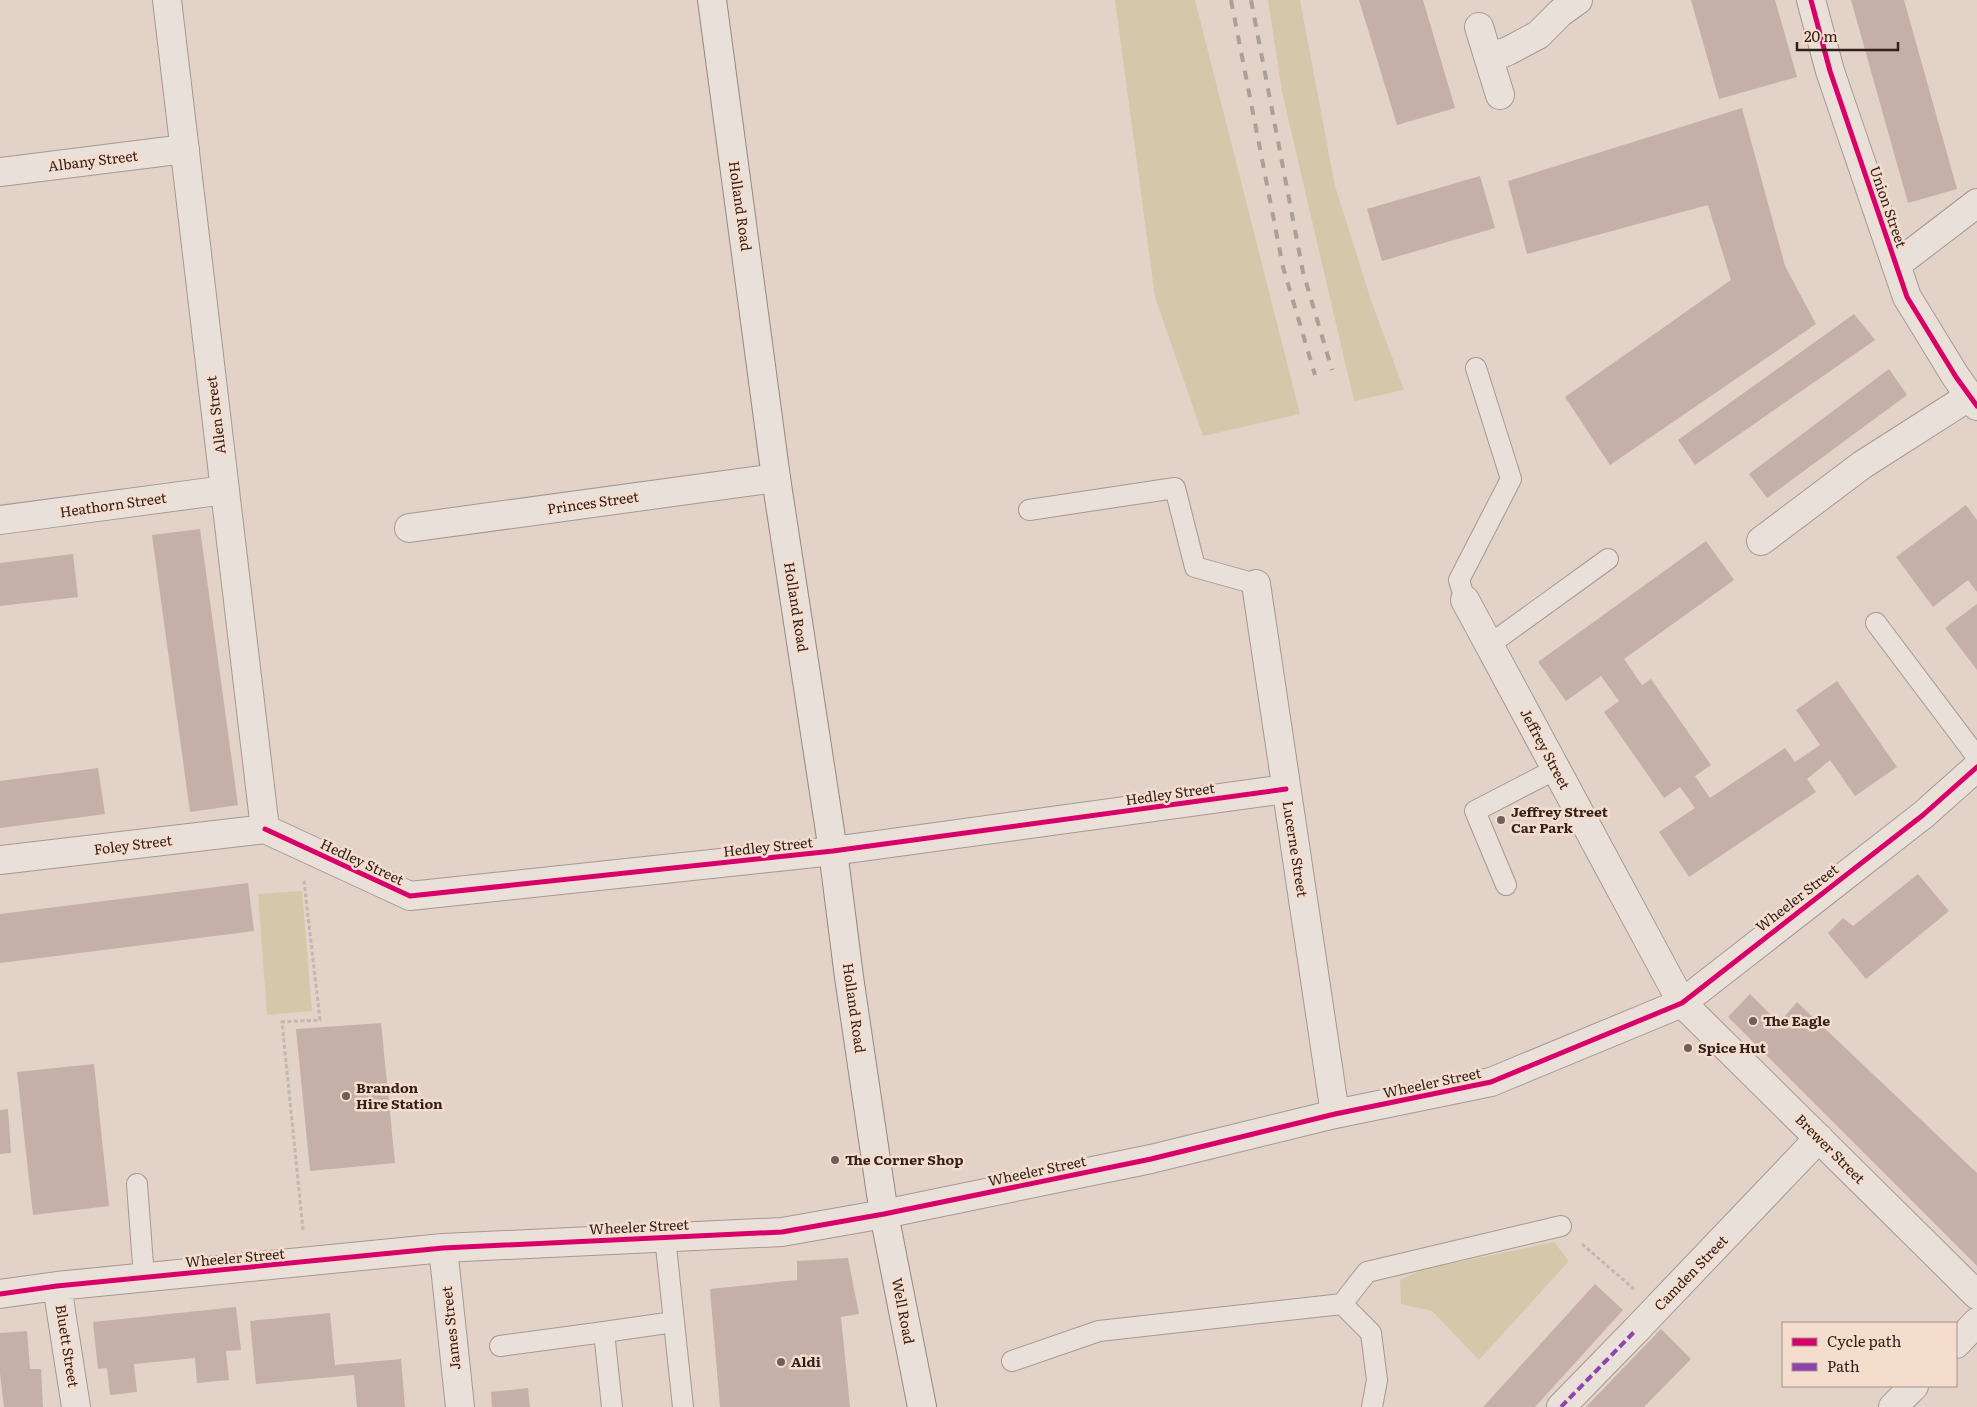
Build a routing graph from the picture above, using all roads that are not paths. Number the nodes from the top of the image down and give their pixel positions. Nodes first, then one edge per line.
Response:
1 (167, 0) edge
2 (712, 0) edge
3 (1578, 0) edge
4 (1811, 0) edge
5 (1479, 27) dead end
6 (1489, 58) junction
7 (1500, 95) dead end
8 (185, 150) junction
9 (0, 172) edge
10 (1977, 203) edge
11 (1896, 265) junction
12 (1476, 368) dead end
13 (1974, 401) edge
14 (776, 478) junction
15 (225, 490) junction
16 (1028, 510) dead end
17 (0, 520) edge
18 (409, 528) dead end
19 (1761, 541) dead end
20 (1608, 559) dead end
21 (1256, 584) joint
22 (1465, 600) joint
23 (1876, 623) dead end
24 (1489, 644) junction
25 (1977, 757) edge
26 (1977, 767) edge
27 (1556, 769) junction
28 (1286, 789) junction
29 (265, 829) junction
30 (833, 851) junction
31 (0, 860) edge
32 (1506, 885) dead end
33 (1682, 1003) junction
34 (1335, 1114) junction
35 (1819, 1138) junction
36 (137, 1184) dead end
37 (884, 1214) junction
38 (1561, 1226) road end
39 (665, 1237) junction
40 (443, 1248) junction
41 (144, 1278) junction
42 (58, 1286) junction
43 (0, 1294) edge
44 (1977, 1295) edge
45 (1342, 1304) junction
46 (674, 1322) junction
47 (1977, 1322) edge
48 (604, 1332) junction
49 (1957, 1343) edge
50 (500, 1346) dead end
51 (1012, 1361) dead end
52 (1913, 1387) edge
53 (76, 1407) edge
54 (460, 1407) edge
55 (612, 1407) edge
56 (683, 1407) edge
57 (922, 1407) edge
58 (1372, 1407) edge
59 (1561, 1407) edge
60 (1894, 1407) edge

1 - 8 street, Allen Street
2 - 14 street, Holland Road
3 - 6 street
4 - 11 street, Union Street
5 - 6 street
6 - 7 street
8 - 9 street, Albany Street
8 - 15 street, Allen Street
10 - 11 street
11 - 13 street, Union Street
12 - 22 lane
13 - 19 street
14 - 18 street, Princes Street
14 - 30 street, Holland Road
15 - 17 street, Heathorn Street
15 - 29 street, Allen Street
16 - 21 lane
20 - 24 lane
21 - 28 street, Lucerne Street
22 - 24 street, Jeffrey Street
23 - 25 lane
24 - 27 street, Jeffrey Street
26 - 33 street, Wheeler Street
27 - 32 lane
27 - 33 street, Jeffrey Street
28 - 30 street, Hedley Street
28 - 34 street, Lucerne Street
29 - 30 street, Hedley Street
29 - 31 street, Foley Street
30 - 37 street, Holland Road
33 - 34 street, Wheeler Street
33 - 35 street, Brewer Street
34 - 37 street, Wheeler Street
35 - 44 street, Brewer Street
35 - 59 street, Camden Street
36 - 41 lane
37 - 39 street, Wheeler Street
37 - 57 street, Well Road
38 - 45 lane
39 - 40 street, Wheeler Street
39 - 46 lane
40 - 41 street, Wheeler Street
40 - 54 street, James Street
41 - 42 street, Wheeler Street
42 - 43 street, Wheeler Street
42 - 53 street, Bluett Street
45 - 51 lane
45 - 58 lane
46 - 48 lane
46 - 56 lane
47 - 49 street
48 - 50 lane
48 - 55 lane
52 - 60 street

